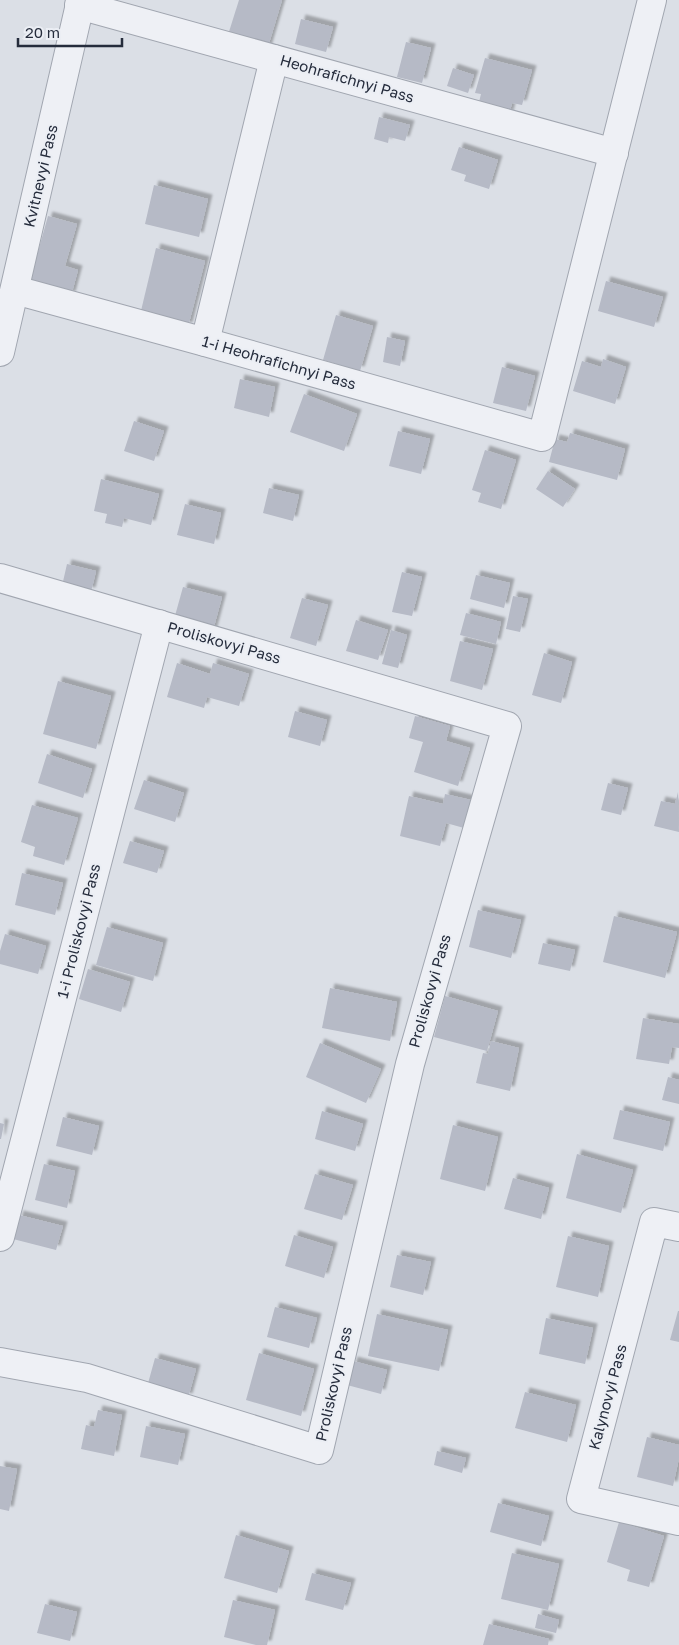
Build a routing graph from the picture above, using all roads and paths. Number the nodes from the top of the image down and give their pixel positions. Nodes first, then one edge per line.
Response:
1 (652, 0) edge
2 (80, 2) edge
3 (274, 59) junction
4 (614, 153) junction
5 (12, 275) edge
6 (206, 342) junction
7 (0, 352) edge
8 (0, 578) edge
9 (158, 624) junction
10 (679, 1228) edge
11 (0, 1237) edge
12 (0, 1362) edge
13 (679, 1521) edge

1 - 4 street
2 - 3 street, Heohrafichnyi Pass
2 - 5 street, Kvitnevyi Pass
3 - 4 street, Heohrafichnyi Pass
3 - 6 street
4 - 6 street, 1-i Heohrafichnyi Pass
5 - 6 street, 1-i Heohrafichnyi Pass
5 - 7 street, Kvitnevyi Pass
8 - 9 street, Proliskovyi Pass
9 - 11 street, 1-i Proliskovyi Pass
9 - 12 street, Proliskovyi Pass
10 - 13 street, Kalynovyi Pass

